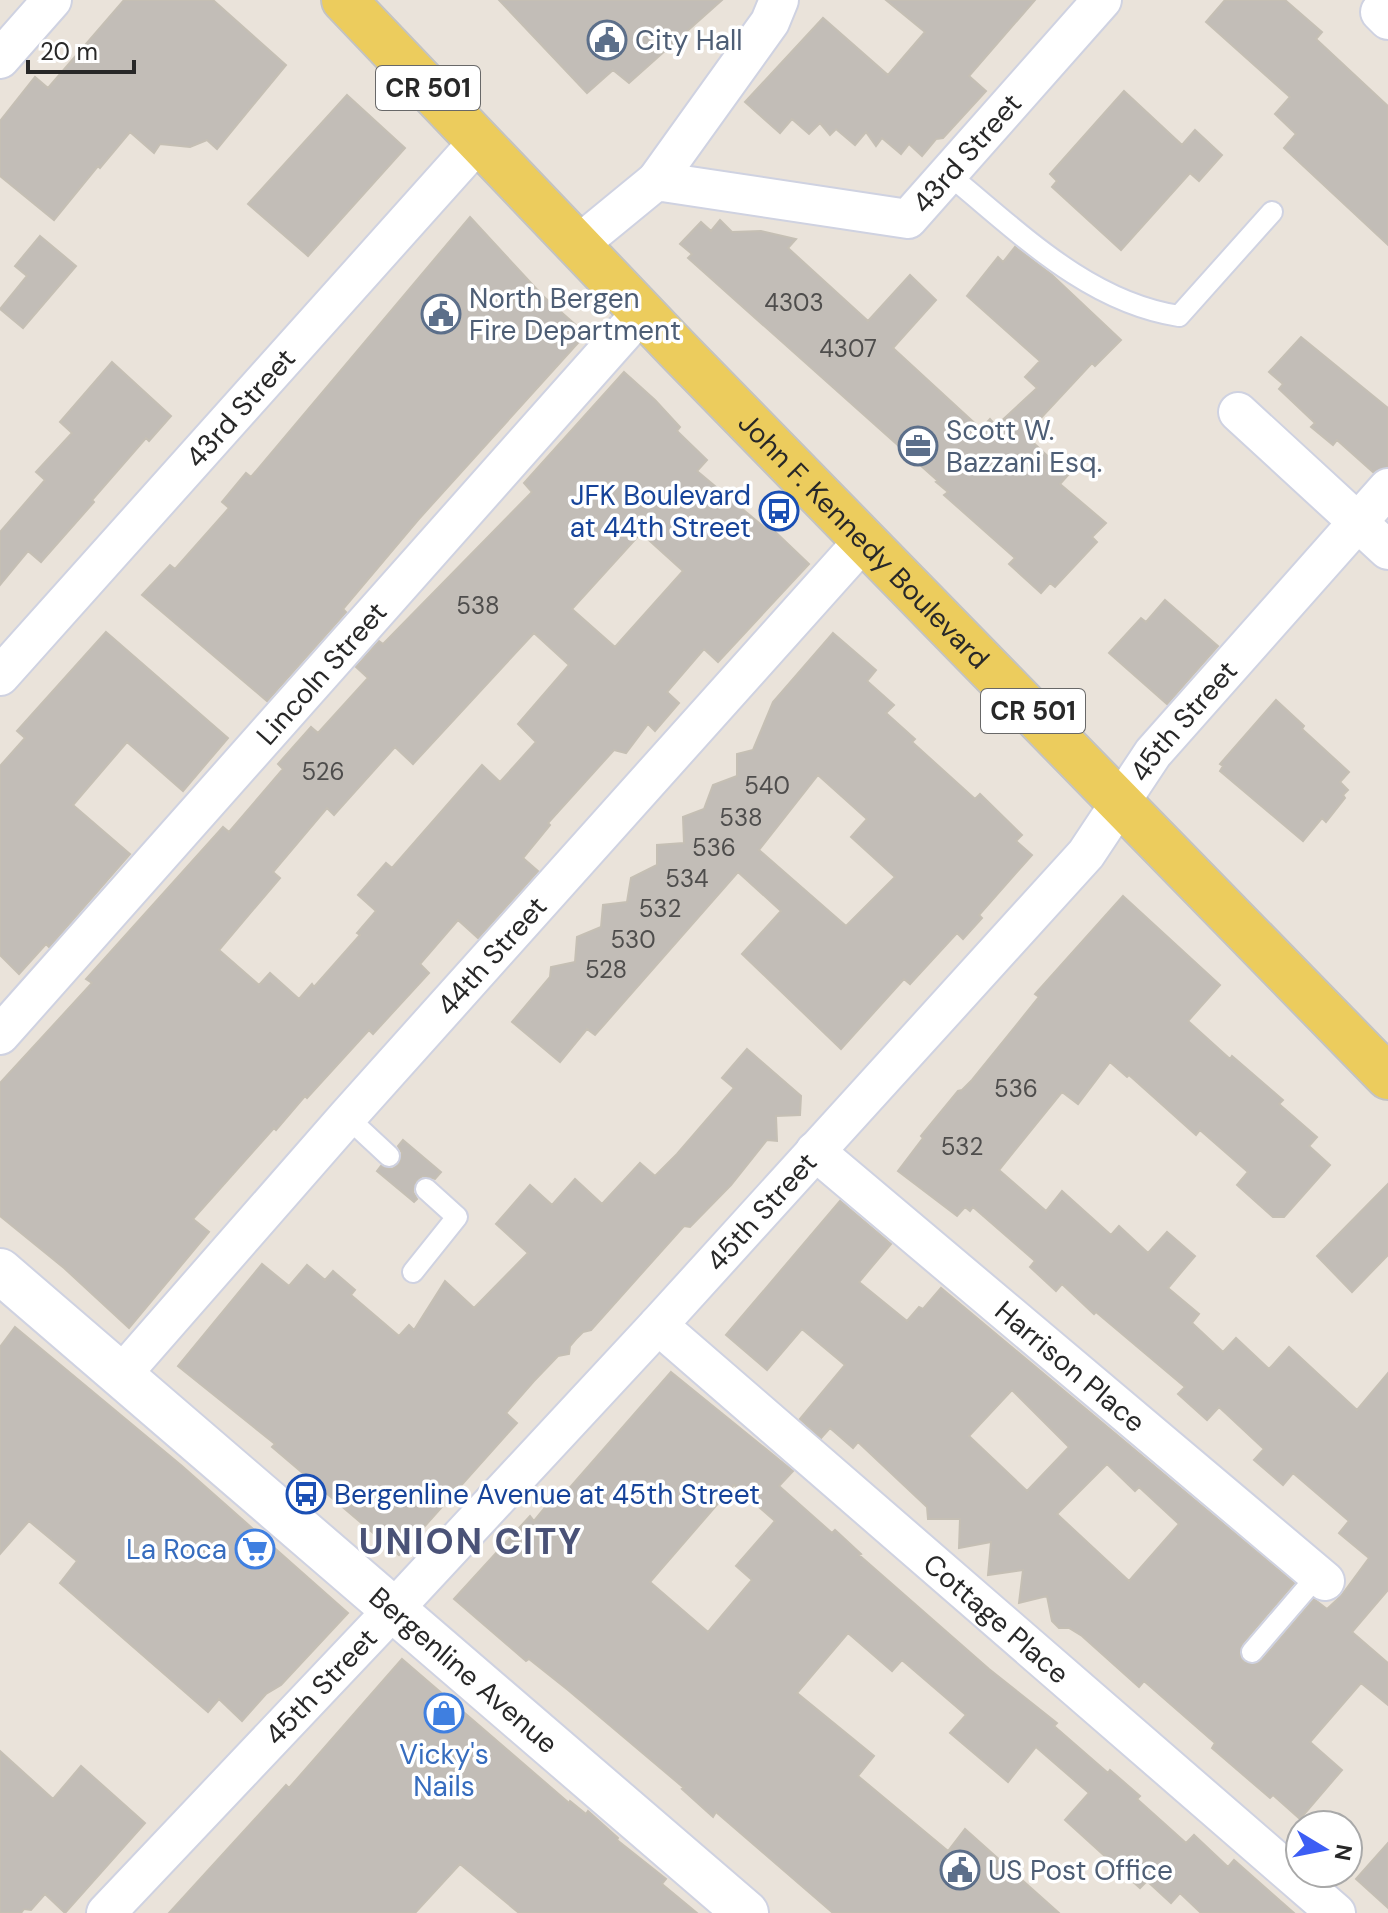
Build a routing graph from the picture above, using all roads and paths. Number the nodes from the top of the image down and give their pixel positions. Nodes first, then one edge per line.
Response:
1 (52, 0) edge
2 (344, 0) edge
3 (779, 0) edge
4 (1102, 0) edge
5 (0, 59) edge
6 (479, 141) junction
7 (948, 174) junction
8 (656, 181) junction
9 (1272, 212) dead end
10 (578, 245) junction
11 (642, 312) junction
12 (1238, 412) dead end
13 (1388, 488) edge
14 (1358, 522) junction
15 (865, 539) junction
16 (1388, 550) edge
17 (0, 676) edge
18 (1122, 802) junction
19 (0, 1035) edge
20 (1388, 1077) edge
21 (347, 1117) junction
22 (815, 1151) junction
23 (389, 1156) dead end
24 (426, 1189) dead end
25 (413, 1272) dead end
26 (2, 1277) edge
27 (658, 1325) junction
28 (122, 1374) junction
29 (1322, 1578) joint
30 (393, 1610) junction
31 (1252, 1652) dead end
32 (106, 1913) edge
33 (746, 1913) edge
34 (1336, 1913) edge

1 - 5 street
2 - 6 main road, John F. Kennedy Boulevard / CR 501
3 - 8 street
4 - 7 street, 43rd Street
6 - 10 main road, John F. Kennedy Boulevard / CR 501
6 - 17 street, 43rd Street
7 - 8 street, 43rd Street
7 - 9 lane
8 - 10 street
10 - 11 main road, John F. Kennedy Boulevard / CR 501
11 - 15 main road, John F. Kennedy Boulevard / CR 501
11 - 19 street, Lincoln Street
12 - 14 street
13 - 14 street, 45th Street
14 - 16 street
14 - 18 street, 45th Street
15 - 18 main road, John F. Kennedy Boulevard / CR 501
15 - 21 street, 44th Street
18 - 20 main road, John F. Kennedy Boulevard / CR 501
18 - 22 street, 45th Street
21 - 23 lane
21 - 28 street, 44th Street
22 - 27 street, 45th Street
22 - 29 street, Harrison Place
24 - 25 lane
26 - 28 street, Bergenline Avenue
27 - 30 street, 45th Street
27 - 34 street, Cottage Place
28 - 30 street, Bergenline Avenue
29 - 31 lane
30 - 32 street, 45th Street
30 - 33 street, Bergenline Avenue

